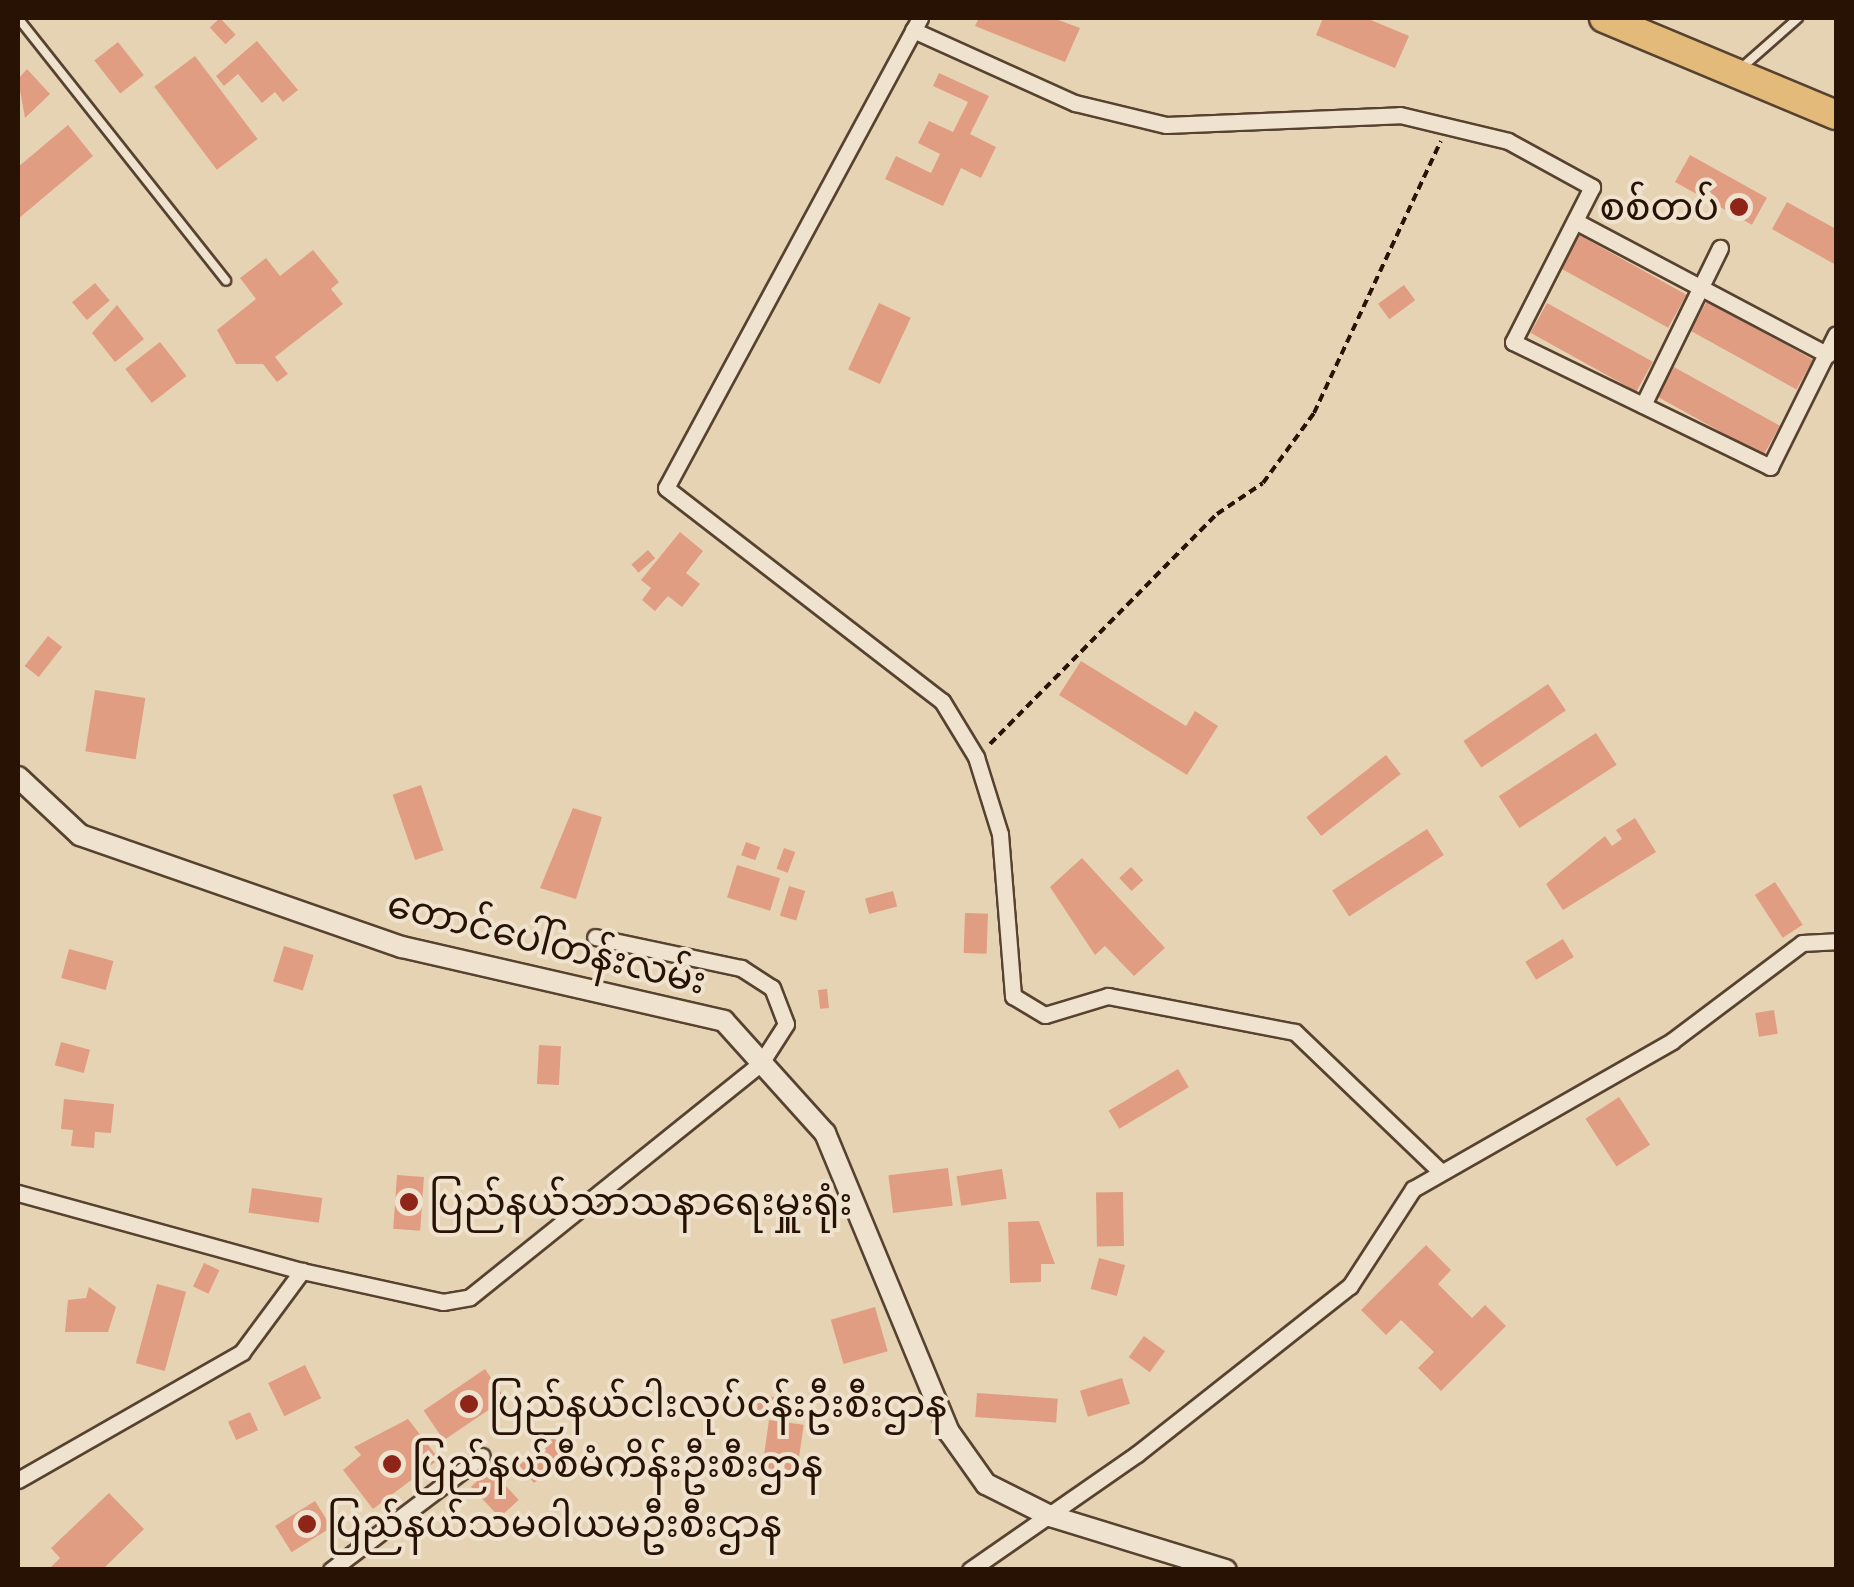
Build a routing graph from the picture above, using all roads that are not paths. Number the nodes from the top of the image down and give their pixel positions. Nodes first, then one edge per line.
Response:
1 (18, 18) edge
2 (1604, 18) edge
3 (1798, 18) edge
4 (916, 24) edge
5 (1736, 72) junction
6 (1836, 114) edge
7 (1575, 221) junction
8 (1720, 248) dead end
9 (226, 280) dead end
10 (1700, 287) junction
11 (1836, 334) edge
12 (1828, 355) junction
13 (1643, 405) junction
14 (18, 777) edge
15 (595, 937) dead end
16 (1836, 941) edge
17 (761, 1063) junction
18 (1441, 1172) junction
19 (18, 1193) edge
20 (302, 1271) junction
21 (482, 1456) dead end
22 (18, 1480) edge
23 (1050, 1516) junction
24 (331, 1570) edge
25 (970, 1570) edge
26 (1226, 1570) edge

1 - 9 lane
2 - 5 highway
3 - 5 lane
4 - 7 street
4 - 18 street
5 - 6 highway
7 - 10 street
7 - 13 street
8 - 10 street
10 - 12 street
10 - 13 street
11 - 12 street
12 - 13 street
14 - 17 street, တောင်ပေါ်တန်းလမ်း
15 - 17 street
16 - 18 street
17 - 20 street
17 - 23 street, တောင်ပေါ်တန်းလမ်း
18 - 23 street
19 - 20 street
20 - 22 street
21 - 24 street
23 - 25 street
23 - 26 street, တောင်ပေါ်တန်းလမ်း

